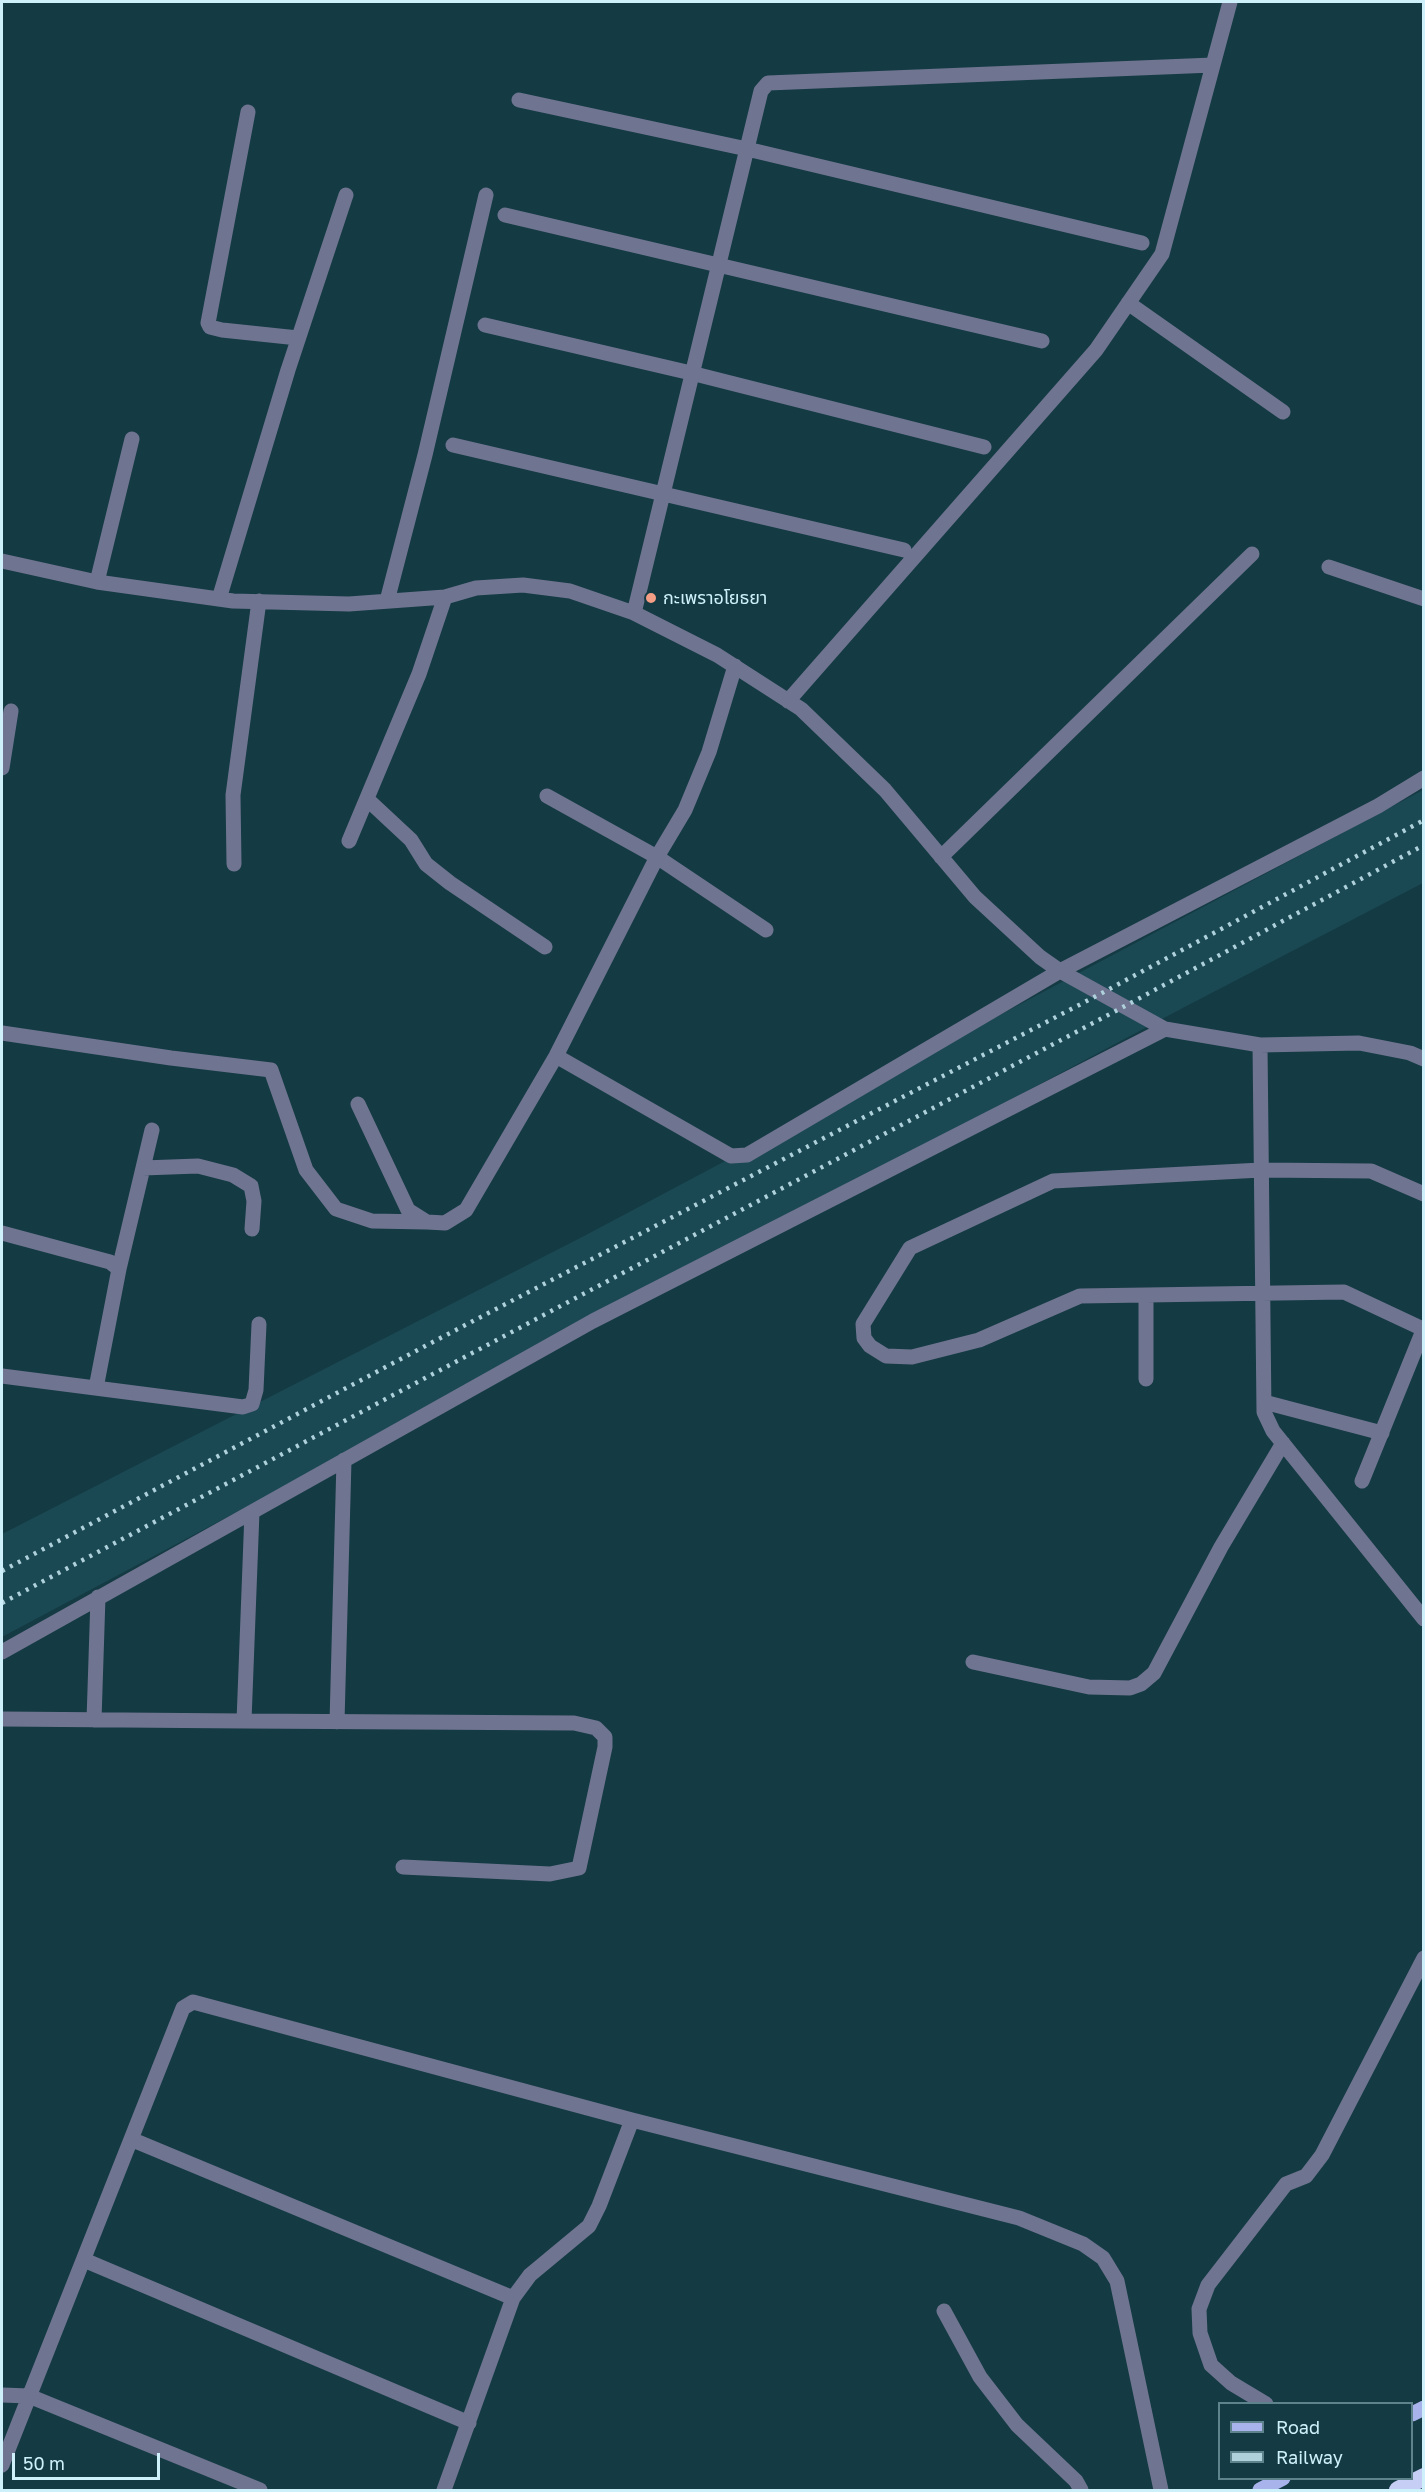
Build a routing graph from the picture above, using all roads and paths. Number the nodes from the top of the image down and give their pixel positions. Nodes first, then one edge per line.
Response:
1 (1230, 2) edge
2 (1213, 65) junction
3 (519, 100) dead end
4 (248, 112) dead end
5 (747, 149) junction
6 (346, 195) dead end
7 (486, 195) dead end
8 (505, 215) dead end
9 (1142, 243) dead end
10 (718, 265) junction
11 (1128, 303) junction
12 (484, 325) dead end
13 (298, 338) junction
14 (1042, 341) dead end
15 (691, 373) junction
16 (1283, 411) dead end
17 (132, 439) dead end
18 (453, 445) dead end
19 (984, 447) dead end
20 (662, 493) junction
21 (904, 550) dead end
22 (1252, 554) dead end
23 (2, 561) edge
24 (1329, 567) dead end
25 (97, 582) junction
26 (445, 597) junction
27 (219, 599) junction
28 (1424, 599) edge
29 (259, 601) junction
30 (387, 601) junction
31 (634, 613) junction
32 (735, 666) junction
33 (788, 701) junction
34 (11, 711) dead end
35 (2, 768) edge
36 (1424, 778) edge
37 (547, 796) dead end
38 (367, 800) junction
39 (349, 840) dead end
40 (657, 857) junction
41 (941, 857) junction
42 (234, 864) dead end
43 (766, 930) dead end
44 (545, 947) dead end
45 (1060, 971) junction
46 (1165, 1029) junction
47 (2, 1033) edge
48 (1260, 1044) junction
49 (556, 1056) junction
50 (1424, 1059) edge
51 (358, 1104) dead end
52 (152, 1130) dead end
53 (143, 1168) junction
54 (1261, 1170) junction
55 (1424, 1194) edge
56 (427, 1222) junction
57 (252, 1229) dead end
58 (2, 1233) edge
59 (119, 1269) junction
60 (1263, 1293) junction
61 (1146, 1295) junction
62 (258, 1324) dead end
63 (1423, 1329) edge
64 (2, 1376) edge
65 (1146, 1378) dead end
66 (96, 1388) junction
67 (1264, 1402) junction
68 (1382, 1433) junction
69 (1283, 1443) junction
70 (345, 1460) junction
71 (1362, 1481) dead end
72 (252, 1512) junction
73 (99, 1597) junction
74 (1424, 1619) edge
75 (2, 1652) edge
76 (973, 1662) dead end
77 (2, 1719) edge
78 (94, 1720) junction
79 (244, 1721) junction
80 (337, 1722) junction
81 (403, 1867) dead end
82 (1424, 1958) edge
83 (632, 2120) junction
84 (133, 2140) junction
85 (84, 2260) junction
86 (513, 2298) junction
87 (944, 2311) dead end
88 (2, 2396) edge
89 (29, 2396) junction
90 (1264, 2402) edge
91 (469, 2423) junction
92 (2, 2465) edge
93 (1424, 2477) edge
94 (1279, 2480) edge
95 (260, 2490) edge
96 (444, 2490) edge
97 (1081, 2490) edge
98 (1161, 2490) edge
99 (1260, 2490) edge
100 (1398, 2490) edge

1 - 2 street
2 - 5 street
2 - 11 street
3 - 5 street
4 - 13 street
5 - 9 street
5 - 10 street
6 - 13 street
7 - 30 street
8 - 10 street
10 - 14 street
10 - 15 street
11 - 16 street
11 - 33 street
12 - 15 street
13 - 27 street
15 - 19 street
15 - 20 street
17 - 25 street
18 - 20 street
20 - 21 street
20 - 31 street
22 - 41 street
23 - 25 street
24 - 28 street
25 - 27 street
26 - 30 street
26 - 31 street
26 - 38 street
27 - 29 street
29 - 30 street
29 - 42 street
31 - 32 street
32 - 33 street
32 - 40 street
33 - 41 street
34 - 35 street
36 - 45 street
37 - 40 street
38 - 39 street
38 - 44 street
40 - 43 street
40 - 49 street
41 - 45 street
45 - 46 street
45 - 49 street
46 - 48 street
46 - 70 street
47 - 56 street
48 - 50 street
48 - 54 street
49 - 56 street
51 - 56 street
52 - 53 street
53 - 57 street
53 - 59 street
54 - 55 street
54 - 60 street
54 - 61 street
58 - 59 street
59 - 66 street
60 - 61 street
60 - 63 street
60 - 67 street
61 - 65 street
62 - 66 street
63 - 68 street
64 - 66 street
67 - 68 street
67 - 69 street
68 - 71 street
69 - 74 street
69 - 76 street
70 - 72 street
70 - 80 street
72 - 73 street
72 - 79 street
73 - 75 street
73 - 78 street
77 - 78 street
78 - 79 street
79 - 80 street
80 - 81 street
82 - 90 street
83 - 84 street
83 - 86 street
83 - 98 street
84 - 85 street
84 - 86 street
85 - 89 street
85 - 91 street
86 - 91 street
87 - 97 street
88 - 89 street
89 - 92 street
89 - 95 street
91 - 96 street
93 - 100 highway
94 - 99 main road

